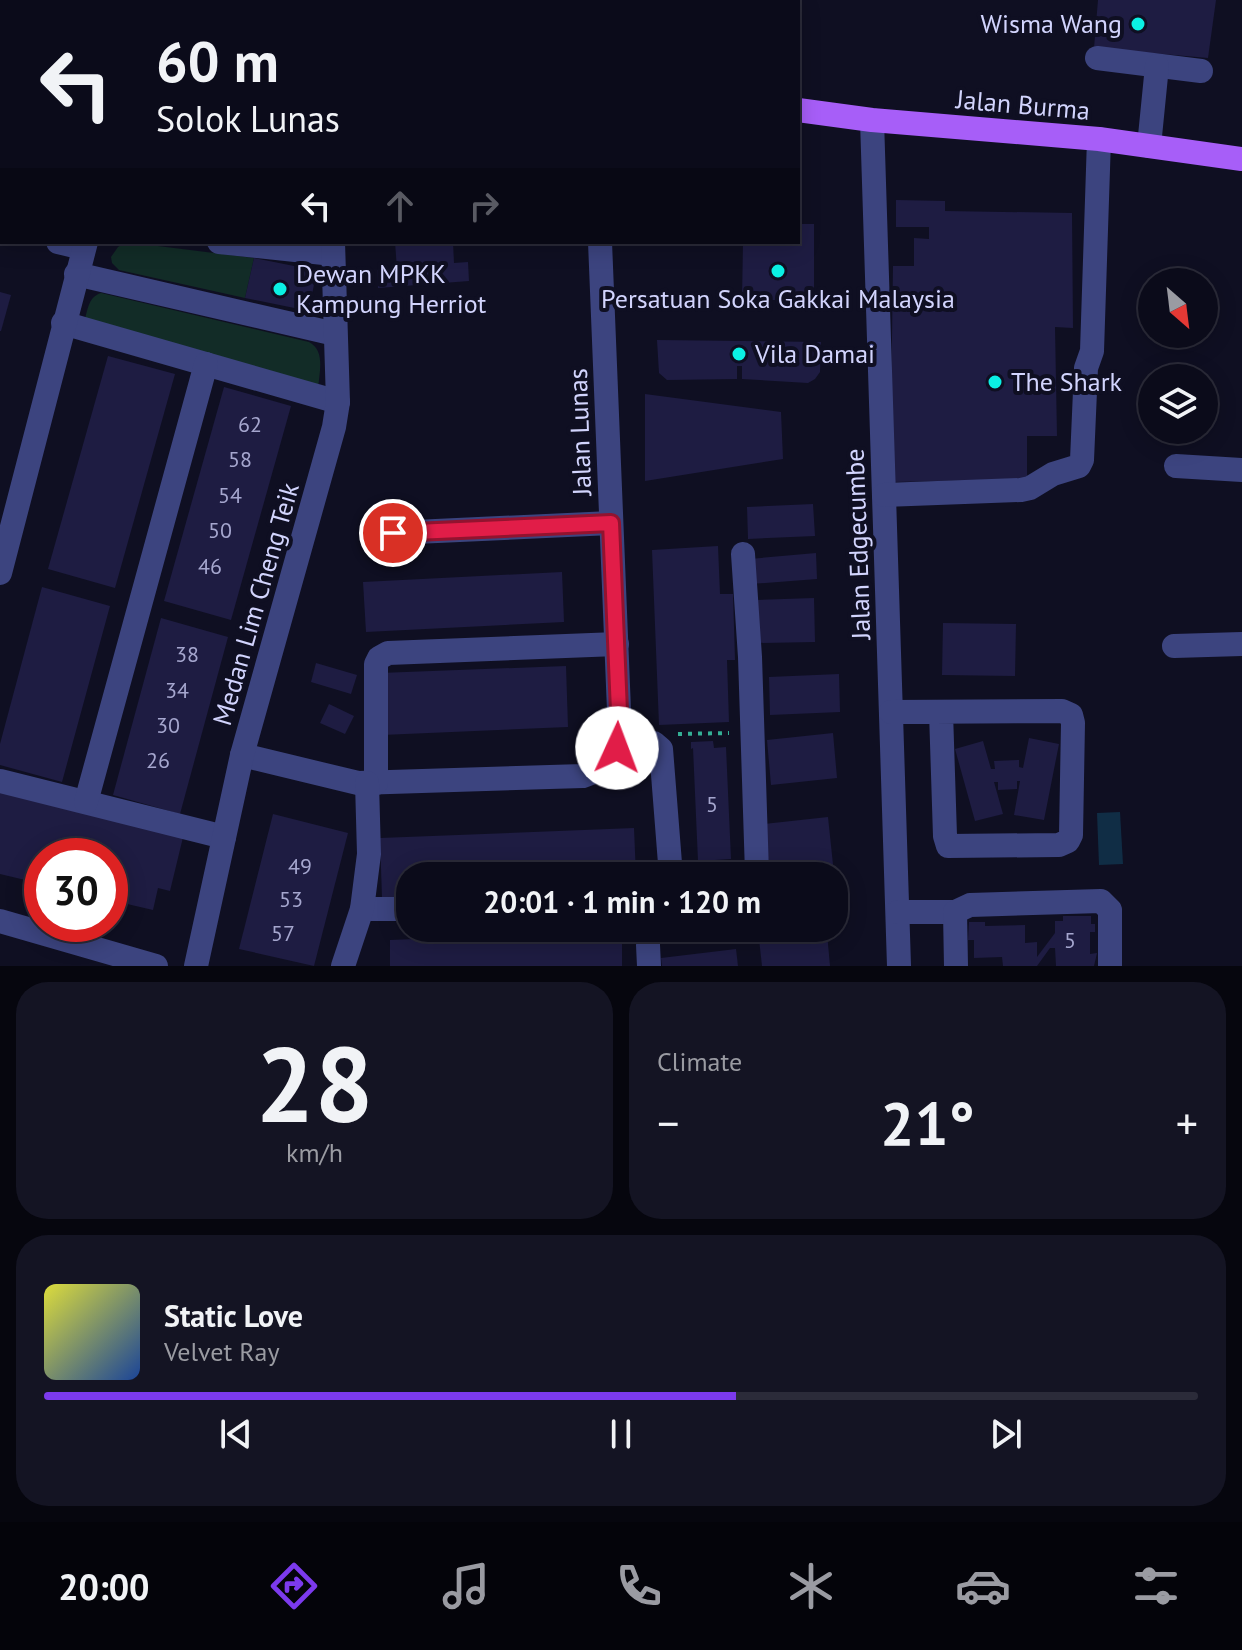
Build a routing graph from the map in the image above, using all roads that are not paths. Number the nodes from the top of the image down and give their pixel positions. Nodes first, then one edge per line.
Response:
1 (1097, 58) dead end
2 (1157, 66) junction
3 (1201, 71) dead end
4 (800, 110) edge
5 (872, 120) junction
6 (1099, 139) junction
7 (1149, 146) junction
8 (1242, 159) edge
9 (257, 244) edge
10 (600, 244) edge
11 (85, 245) edge
12 (333, 248) edge
13 (76, 274) junction
14 (63, 323) junction
15 (335, 334) junction
16 (206, 364) junction
17 (338, 402) junction
18 (1176, 466) dead end
19 (1242, 470) edge
20 (884, 495) junction
21 (611, 523) junction
22 (393, 533) dead end
23 (743, 554) dead end
24 (0, 573) edge
25 (617, 644) junction
26 (1242, 644) edge
27 (1174, 646) dead end
28 (891, 712) junction
29 (941, 712) junction
30 (614, 753) junction
31 (242, 755) junction
32 (0, 781) edge
33 (372, 783) junction
34 (86, 802) junction
35 (224, 837) junction
36 (670, 862) edge
37 (757, 862) edge
38 (362, 909) junction
39 (396, 909) edge
40 (898, 912) junction
41 (955, 912) junction
42 (0, 921) edge
43 (84, 956) edge
44 (156, 966) edge
45 (196, 966) edge
46 (343, 966) edge
47 (899, 966) edge
48 (956, 966) edge
49 (1110, 966) edge

1 - 2 street
2 - 3 street
2 - 7 street
4 - 5 main road, Jalan Burma
5 - 6 main road, Jalan Burma
5 - 20 street, Jalan Edgecumbe
6 - 7 main road, Jalan Burma
6 - 20 street
7 - 8 main road, Jalan Burma
9 - 12 street, Medan Lim Cheng Teik
10 - 21 street, Jalan Lunas
11 - 13 street
12 - 15 street, Medan Lim Cheng Teik
13 - 14 street
13 - 15 street
14 - 16 street
14 - 24 street
15 - 17 street, Medan Lim Cheng Teik
16 - 17 street
16 - 34 street
17 - 31 street, Medan Lim Cheng Teik
18 - 19 street
20 - 28 street, Jalan Edgecumbe
21 - 22 street
21 - 25 street, Jalan Lunas
23 - 37 street
25 - 30 street, Jalan Lunas
25 - 33 street
26 - 27 street
28 - 29 street
28 - 40 street, Jalan Edgecumbe
29 - 29 street
30 - 33 street
30 - 36 street
31 - 33 street
31 - 35 street, Medan Lim Cheng Teik
32 - 34 street
33 - 38 street
34 - 35 street
35 - 45 street, Medan Lim Cheng Teik
38 - 39 street
38 - 46 street
40 - 41 street
40 - 47 street, Jalan Edgecumbe
41 - 48 street
41 - 49 street
42 - 43 street
43 - 44 street

